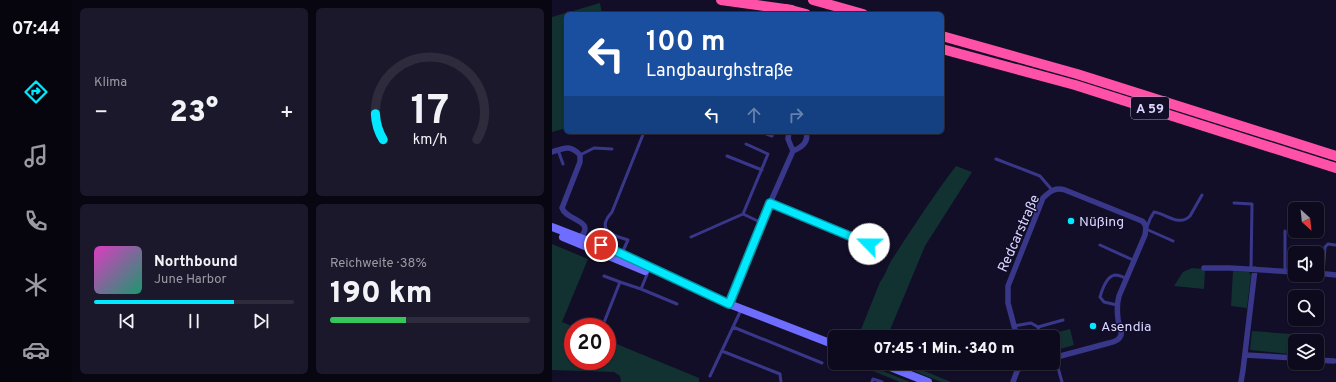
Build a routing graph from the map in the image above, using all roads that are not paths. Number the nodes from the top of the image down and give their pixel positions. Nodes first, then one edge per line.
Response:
1 (721, 0) edge
2 (750, 0) edge
3 (813, 0) edge
4 (792, 10) junction
5 (799, 12) edge
6 (856, 12) edge
7 (944, 37) edge
8 (944, 50) edge
9 (643, 134) edge
10 (788, 134) edge
11 (806, 134) edge
12 (746, 144) dead end
13 (612, 149) dead end
14 (555, 151) edge
15 (793, 151) junction
16 (580, 155) junction
17 (727, 156) dead end
18 (1336, 156) edge
19 (996, 159) dead end
20 (563, 164) dead end
21 (1336, 168) edge
22 (762, 170) junction
23 (1052, 190) junction
24 (1202, 195) dead end
25 (770, 203) junction
26 (1234, 203) dead end
27 (743, 214) junction
28 (762, 223) junction
29 (552, 227) edge
30 (1146, 229) junction
31 (1285, 231) dead end
32 (552, 232) edge
33 (691, 237) dead end
34 (580, 238) junction
35 (569, 240) junction
36 (1173, 241) dead end
37 (869, 244) dead end
38 (1335, 244) dead end
39 (1100, 245) dead end
40 (1324, 252) edge
41 (622, 254) junction
42 (1133, 260) junction
43 (1204, 268) dead end
44 (1253, 269) junction
45 (1285, 271) junction
46 (1288, 271) edge
47 (648, 272) junction
48 (1324, 273) edge
49 (1336, 274) edge
50 (604, 276) dead end
51 (1126, 278) junction
52 (678, 281) junction
53 (620, 282) junction
54 (641, 289) junction
55 (677, 304) dead end
56 (729, 304) junction
57 (1117, 305) junction
58 (742, 309) junction
59 (606, 318) edge
60 (1063, 320) dead end
61 (1014, 326) junction
62 (733, 327) junction
63 (1038, 327) junction
64 (1015, 330) edge
65 (1039, 330) edge
66 (828, 342) edge
67 (722, 351) junction
68 (1245, 355) junction
69 (1060, 356) edge
70 (1288, 358) edge
71 (1324, 360) edge
72 (1334, 361) dead end
73 (822, 363) dead end
74 (898, 370) edge
75 (1018, 370) edge
76 (1058, 370) edge
77 (710, 376) dead end
78 (781, 382) edge
79 (872, 382) edge
80 (882, 382) edge
81 (928, 382) edge
82 (1012, 382) edge
83 (1062, 382) edge
84 (1240, 382) edge

1 - 4 highway
2 - 4 highway
3 - 6 highway
4 - 5 highway
7 - 18 highway, A 59
8 - 21 highway, A 59
9 - 41 lane
10 - 15 street
11 - 15 street
12 - 22 lane
13 - 16 lane
14 - 16 street
14 - 20 lane
15 - 25 street
16 - 34 street
17 - 22 lane
19 - 23 lane
22 - 27 lane
23 - 30 street, Redcarstraße
23 - 61 street, Redcarstraße
24 - 30 lane
25 - 28 street
25 - 37 lane
26 - 44 lane
27 - 28 lane
27 - 33 lane
28 - 56 street
29 - 34 main road
30 - 36 lane
30 - 42 street
31 - 45 lane
32 - 35 main road
34 - 35 street
34 - 41 main road
35 - 47 main road
38 - 40 lane
39 - 42 lane
41 - 52 main road
42 - 51 street
43 - 44 street
44 - 45 street
44 - 68 street
45 - 46 street
47 - 52 main road
47 - 54 lane
48 - 49 street
50 - 53 lane
51 - 57 street
51 - 57 lane
52 - 56 main road
53 - 54 lane
53 - 59 lane
54 - 55 lane
56 - 58 main road
57 - 69 street
58 - 62 lane
58 - 66 main road
60 - 63 lane
61 - 63 lane
61 - 64 street, Redcarstraße
62 - 67 lane
62 - 73 lane
63 - 65 lane
67 - 77 lane
67 - 78 lane
68 - 70 street
68 - 84 street
71 - 72 street
74 - 81 main road
75 - 82 street
76 - 83 lane
79 - 80 lane

